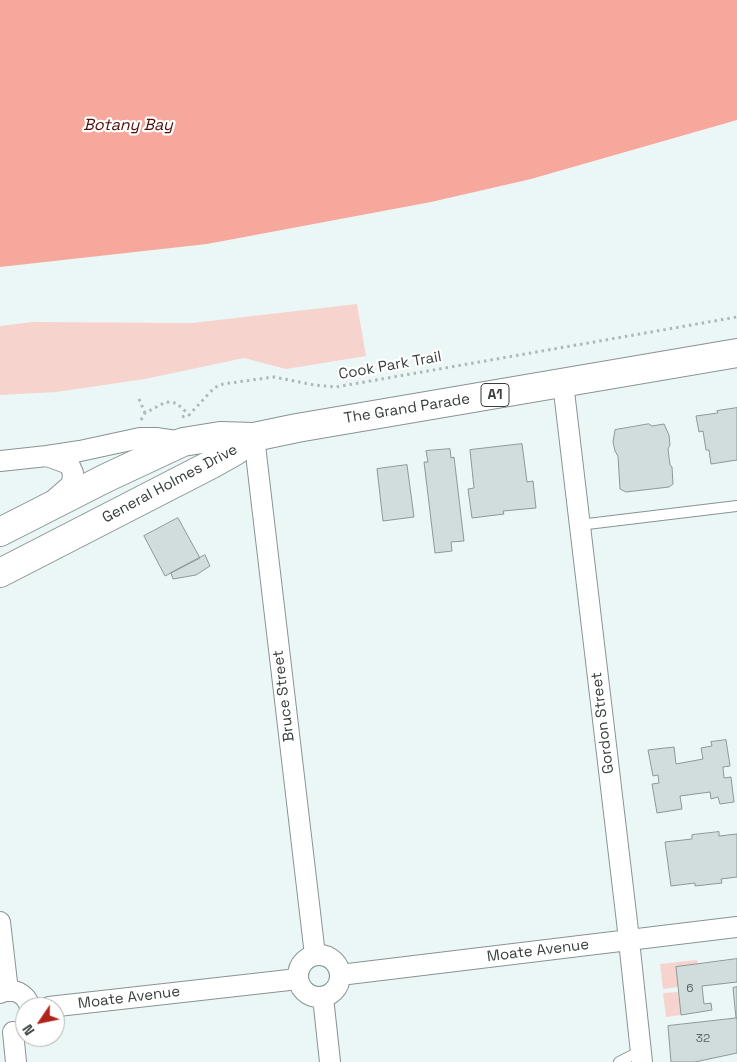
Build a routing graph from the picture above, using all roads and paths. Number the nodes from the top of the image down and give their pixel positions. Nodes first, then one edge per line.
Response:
1 (737, 317) edge
2 (737, 353) edge
3 (562, 383) junction
4 (139, 399) dead end
5 (145, 413) junction
6 (189, 415) junction
7 (138, 425) dead end
8 (180, 431) junction
9 (254, 437) junction
10 (47, 456) junction
11 (0, 461) edge
12 (737, 506) edge
13 (40, 512) junction
14 (579, 525) junction
15 (0, 532) edge
16 (0, 573) edge
17 (0, 922) edge
18 (737, 927) edge
19 (629, 940) junction
20 (315, 955) junction
21 (340, 975) junction
22 (298, 979) junction
23 (4, 992) edge
24 (24, 997) edge
25 (322, 997) junction
26 (65, 1005) edge
27 (13, 1029) edge
28 (642, 1057) edge
29 (16, 1062) edge
30 (330, 1062) edge
31 (619, 1062) edge

1 - 6 path, Cook Park Trail
2 - 3 highway, The Grand Parade / A1
3 - 9 highway, The Grand Parade / A1
3 - 14 street, Gordon Street
4 - 5 path
5 - 6 path
5 - 7 path
6 - 8 path, Cook Park Trail
8 - 9 highway, General Holmes Drive / A1
8 - 10 street
8 - 13 highway, General Holmes Drive / A1
9 - 16 highway, General Holmes Drive / A1
9 - 20 street, Bruce Street
10 - 11 street
10 - 13 street
12 - 14 lane
13 - 15 highway, General Holmes Drive / A1
14 - 19 street, Gordon Street
17 - 23 street
18 - 19 street, Moate Avenue
19 - 21 street, Moate Avenue
19 - 28 street, Gordon Street
20 - 21 street
20 - 22 street
21 - 25 street
22 - 25 street
22 - 26 street, Moate Avenue
23 - 24 street
25 - 30 street
27 - 29 street
28 - 31 lane

